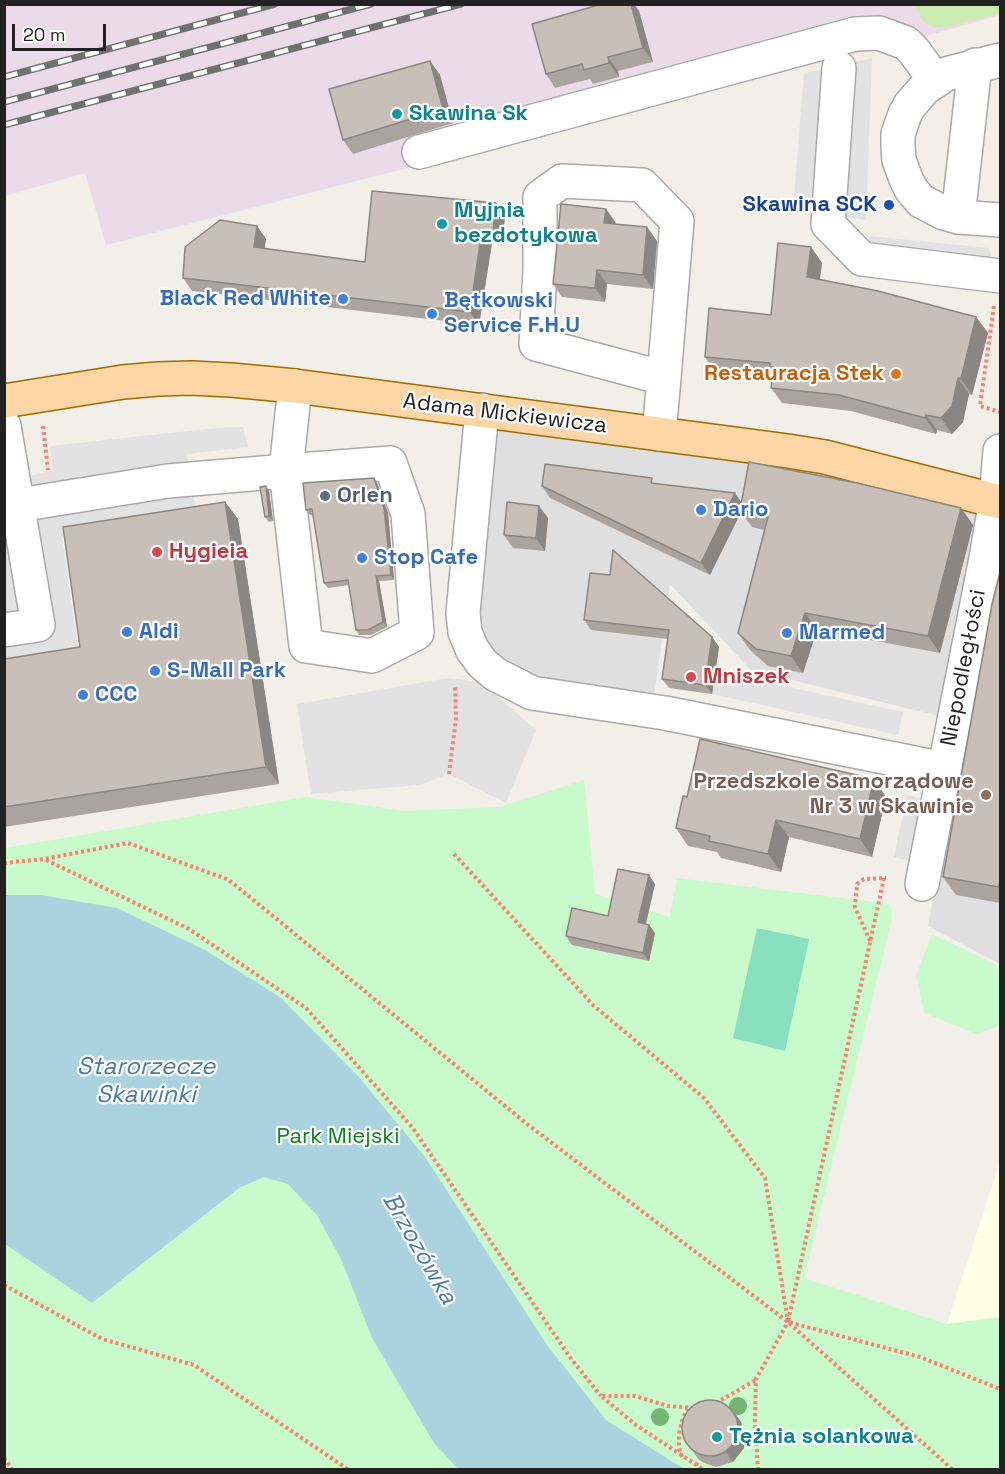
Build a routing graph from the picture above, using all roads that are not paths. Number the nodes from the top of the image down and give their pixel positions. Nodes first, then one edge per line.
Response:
1 (988, 63) edge
2 (839, 68) dead end
3 (935, 80) junction
4 (419, 152) dead end
5 (958, 217) junction
6 (1000, 220) edge
7 (999, 275) edge
8 (664, 378) junction
9 (296, 387) junction
10 (4, 401) edge
11 (482, 410) junction
12 (4, 426) edge
13 (659, 434) junction
14 (1000, 451) edge
15 (286, 471) junction
16 (998, 501) edge
17 (19, 505) junction
18 (14, 544) edge
19 (4, 630) edge
20 (944, 770) junction
21 (922, 884) dead end

1 - 3 street
1 - 5 street
2 - 7 street
3 - 4 street
3 - 5 street
5 - 6 street
8 - 8 street
8 - 13 street
9 - 10 main road, Adama Mickiewicza
9 - 11 main road, Adama Mickiewicza
9 - 15 street
11 - 13 main road, Adama Mickiewicza
11 - 20 street
12 - 17 street
13 - 16 main road, Adama Mickiewicza
14 - 16 street, Niepodległości
15 - 15 street
15 - 17 street
16 - 20 street, Niepodległości
17 - 18 street
18 - 19 street
20 - 21 street, Niepodległości

